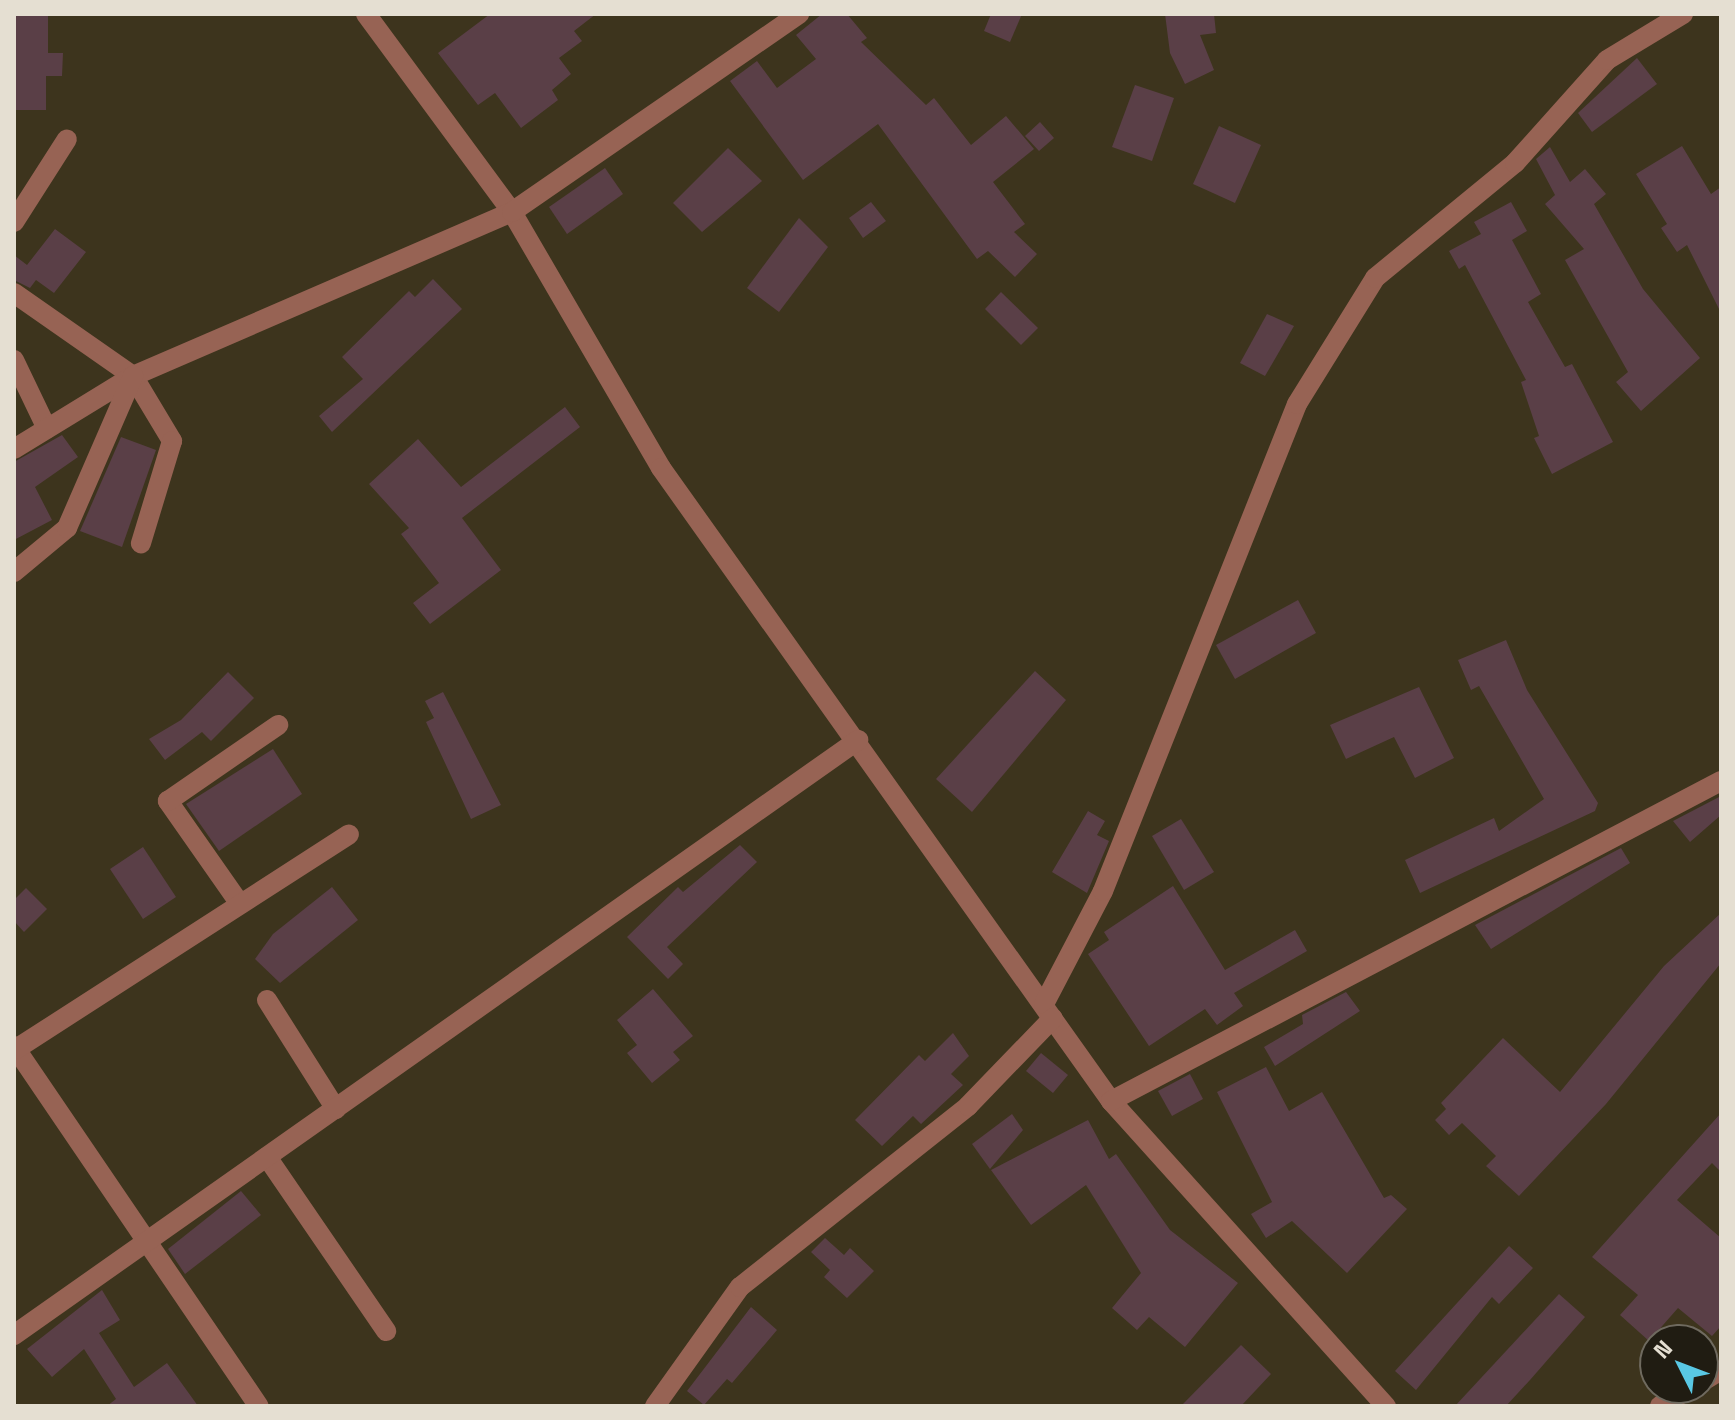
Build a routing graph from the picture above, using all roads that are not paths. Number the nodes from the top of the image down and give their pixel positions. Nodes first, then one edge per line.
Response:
1 (366, 14) edge
2 (799, 14) edge
3 (1683, 14) edge
4 (67, 139) dead end
5 (512, 212) junction
6 (14, 222) edge
7 (14, 293) edge
8 (14, 360) edge
9 (133, 376) junction
10 (47, 429) junction
11 (14, 449) edge
12 (141, 543) dead end
13 (14, 572) edge
14 (278, 725) dead end
15 (858, 740) junction
16 (1721, 781) edge
17 (349, 834) dead end
18 (240, 904) junction
19 (267, 1000) dead end
20 (1048, 1011) junction
21 (15, 1048) edge
22 (1111, 1101) junction
23 (336, 1109) junction
24 (267, 1157) junction
25 (150, 1239) junction
26 (386, 1331) dead end
27 (14, 1335) edge
28 (259, 1406) edge
29 (655, 1406) edge
30 (1386, 1406) edge

1 - 5 street
2 - 5 street
3 - 20 street
4 - 6 street
5 - 9 street
5 - 15 street
7 - 9 street
8 - 10 street
9 - 10 street
9 - 12 street
9 - 13 street
10 - 11 street
14 - 18 street
15 - 20 street
15 - 23 street
16 - 22 street
17 - 18 street
18 - 21 street
19 - 23 street
20 - 22 street
20 - 29 street
21 - 25 street
22 - 30 street
23 - 24 street
24 - 25 street
24 - 26 street
25 - 27 street
25 - 28 street

